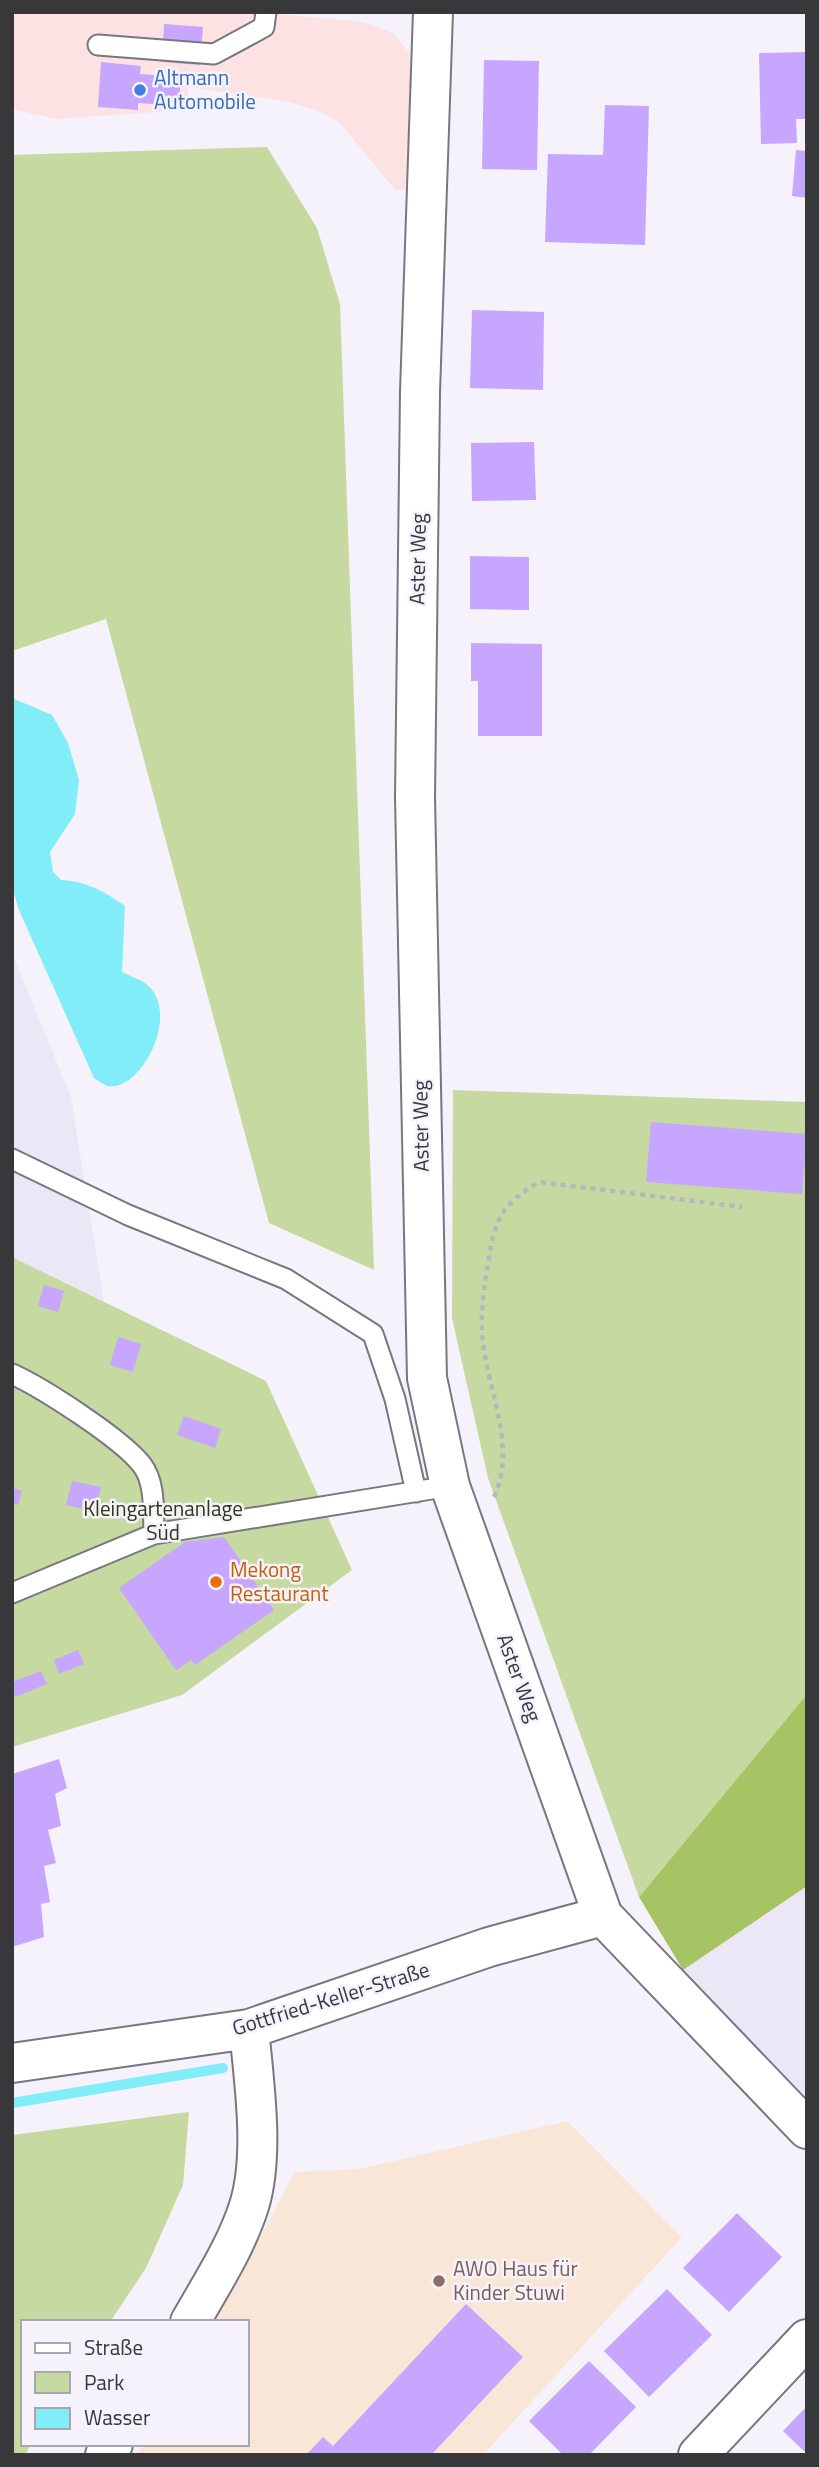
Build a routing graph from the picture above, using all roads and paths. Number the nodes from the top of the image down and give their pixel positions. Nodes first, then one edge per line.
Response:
1 (266, 12) edge
2 (433, 12) edge
3 (98, 45) dead end
4 (12, 1159) edge
5 (742, 1207) dead end
6 (12, 1374) edge
7 (433, 1489) junction
8 (464, 1524) junction
9 (154, 1534) junction
10 (12, 1593) edge
11 (603, 1916) junction
12 (249, 2029) junction
13 (12, 2063) edge
14 (807, 2129) edge
15 (191, 2320) edge
16 (807, 2339) edge
17 (698, 2455) edge

1 - 3 lane
2 - 7 street, Aster Weg
4 - 7 lane
5 - 8 path
6 - 9 lane
7 - 8 street, Aster Weg
7 - 9 lane
8 - 11 street, Aster Weg
9 - 10 lane
11 - 12 street, Gottfried-Keller-Straße
11 - 14 street, Aster Weg
12 - 13 street, Gottfried-Keller-Straße
12 - 15 street
16 - 17 street

